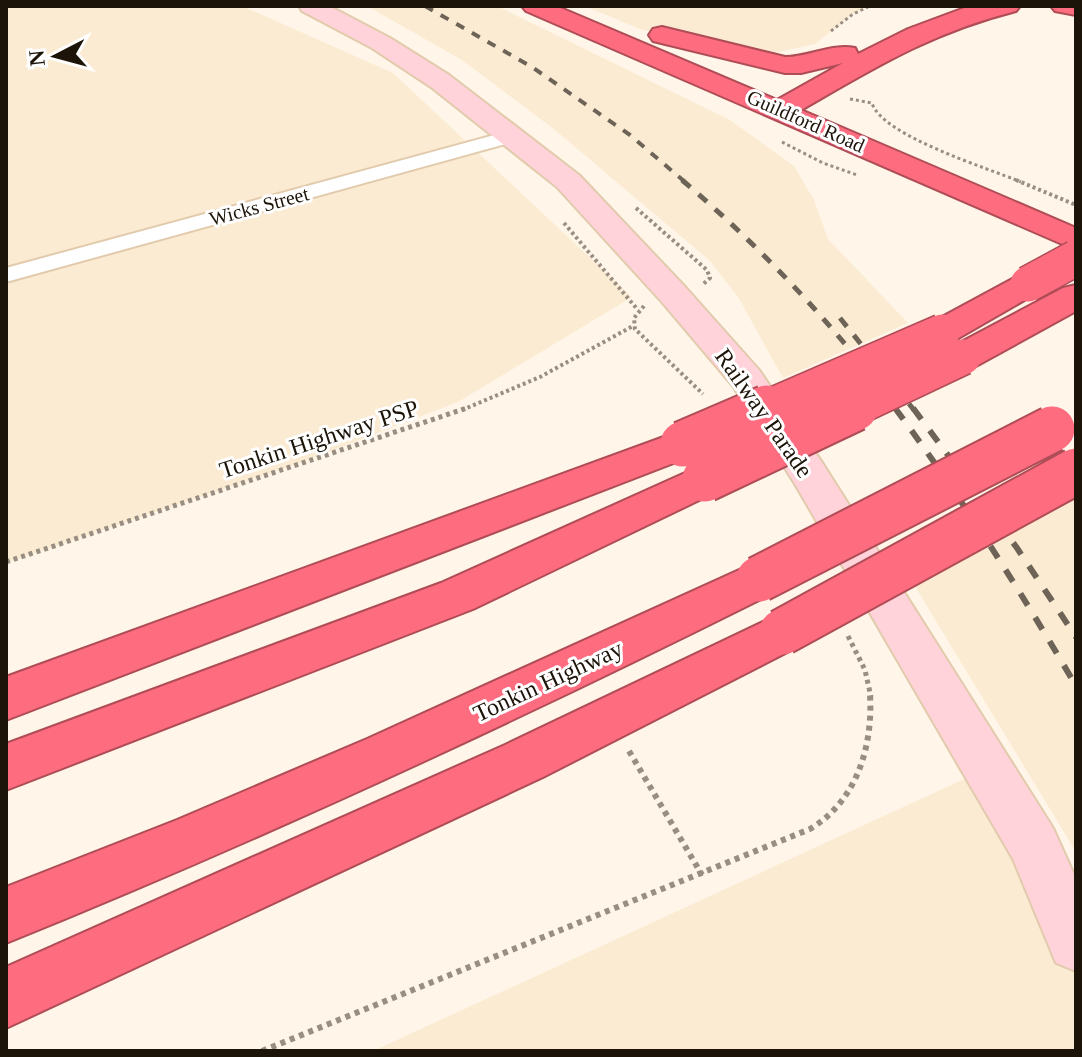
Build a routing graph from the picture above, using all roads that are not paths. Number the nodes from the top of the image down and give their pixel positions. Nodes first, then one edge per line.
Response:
1 (311, 6) edge
2 (535, 6) edge
3 (584, 6) edge
4 (932, 6) edge
5 (1007, 6) edge
6 (1064, 6) edge
7 (1076, 7) edge
8 (640, 29) junction
9 (856, 56) junction
10 (782, 100) junction
11 (858, 112) junction
12 (513, 136) junction
13 (1076, 214) edge
14 (1076, 240) edge
15 (1076, 258) edge
16 (6, 275) edge
17 (1071, 299) edge
18 (952, 344) junction
19 (1064, 423) edge
20 (694, 462) junction
21 (1076, 471) edge
22 (6, 699) edge
23 (6, 767) edge
24 (6, 915) edge
25 (1076, 943) edge
26 (6, 998) edge

1 - 12 street, Railway Parade
2 - 10 highway, Guildford Road
3 - 8 highway, Guildford Road
4 - 9 highway
5 - 9 highway
6 - 7 highway
8 - 9 highway
8 - 10 highway, Guildford Road
9 - 10 highway
9 - 11 highway
10 - 11 highway, Guildford Road
10 - 14 highway, Guildford Road
11 - 13 highway, Guildford Road
12 - 16 street, Wicks Street
12 - 25 street, Railway Parade
15 - 18 highway, bridge
17 - 18 highway
18 - 20 highway, bridge
19 - 24 highway, Tonkin Highway, bridge
20 - 22 highway
20 - 23 highway
21 - 26 highway, bridge

